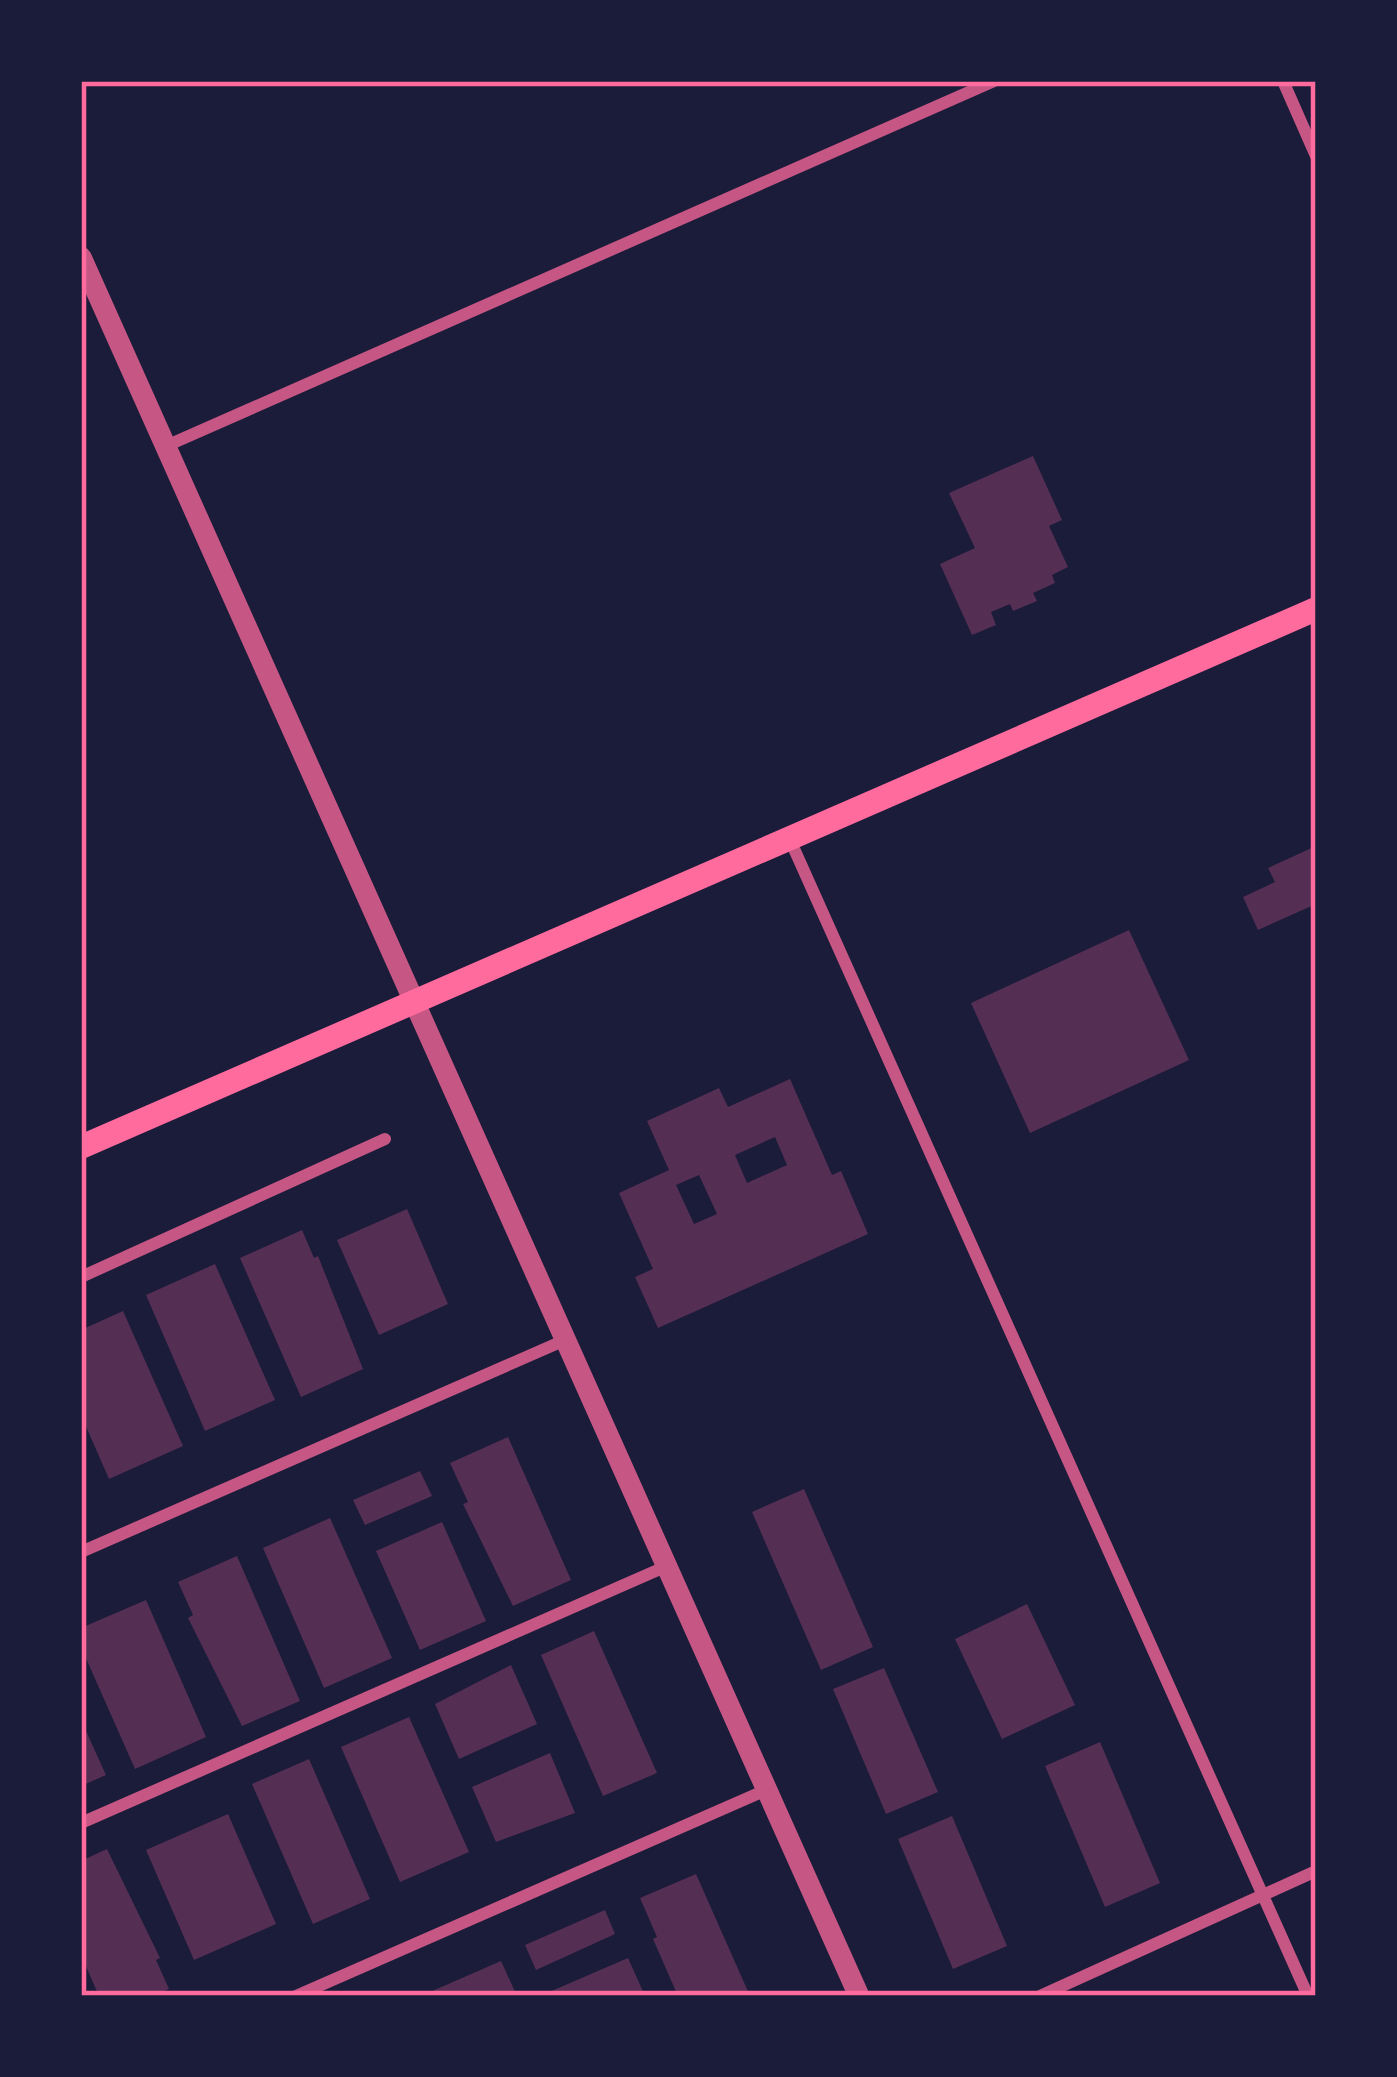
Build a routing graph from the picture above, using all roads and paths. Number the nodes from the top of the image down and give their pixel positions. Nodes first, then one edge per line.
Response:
1 (994, 81) edge
2 (1283, 81) edge
3 (1316, 156) edge
4 (81, 257) edge
5 (166, 446) junction
6 (1316, 609) edge
7 (791, 842) junction
8 (414, 1004) junction
9 (385, 1138) dead end
10 (81, 1148) edge
11 (81, 1277) edge
12 (565, 1340) junction
13 (81, 1552) edge
14 (667, 1566) junction
15 (766, 1790) junction
16 (81, 1823) edge
17 (1316, 1871) edge
18 (1263, 1894) junction
19 (296, 1996) edge
20 (859, 1996) edge
21 (1040, 1996) edge
22 (1308, 1996) edge

1 - 5 street
2 - 3 street
4 - 5 street
5 - 8 street
6 - 7 main road
7 - 8 main road
7 - 18 street
8 - 10 main road
8 - 12 street
9 - 11 street
12 - 13 street
12 - 14 street
14 - 15 street
14 - 16 street
15 - 19 street
15 - 20 street
17 - 18 street
18 - 21 street
18 - 22 street

